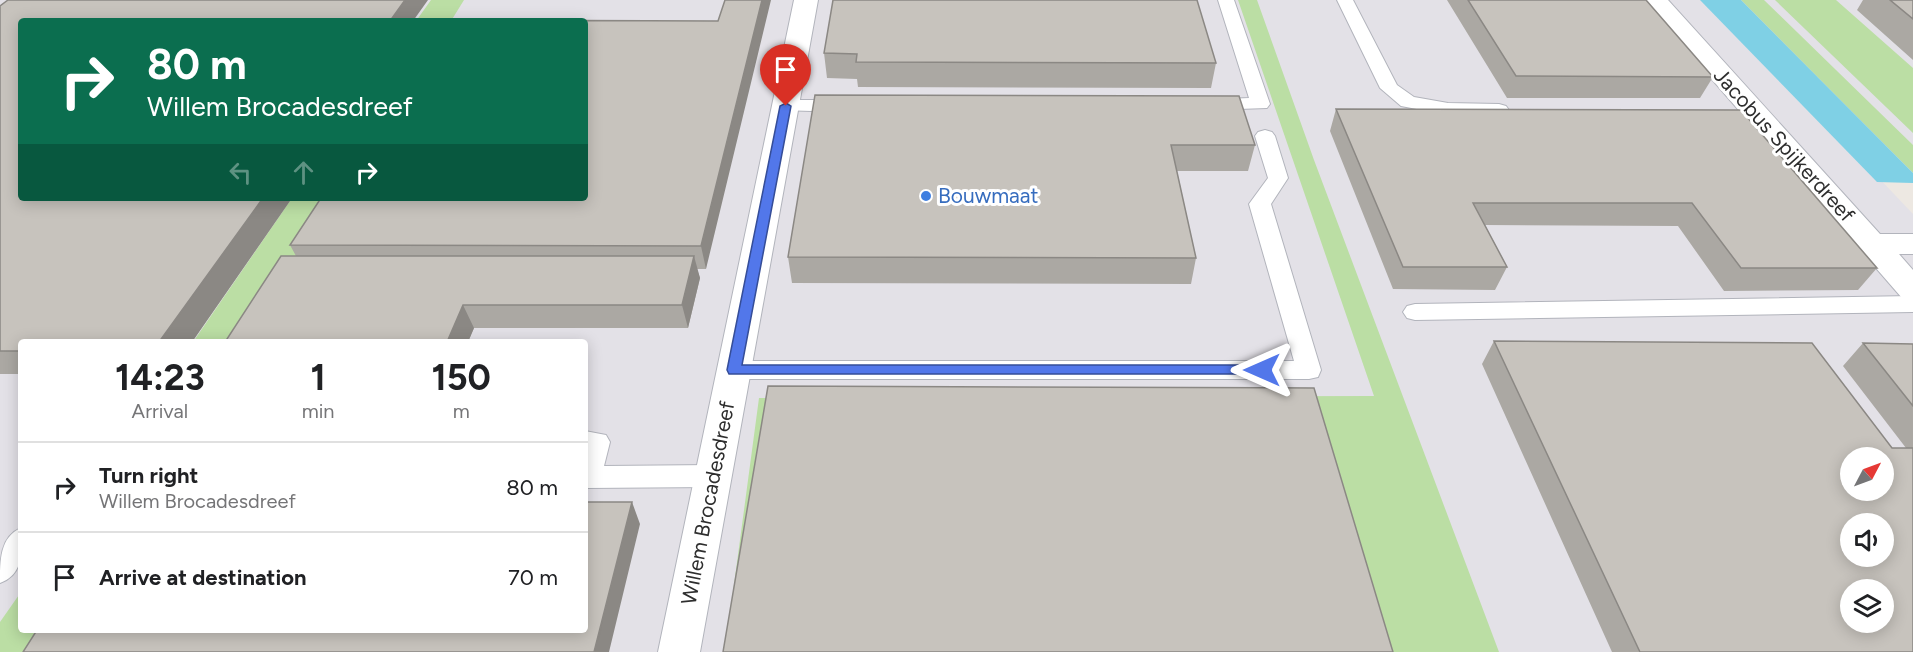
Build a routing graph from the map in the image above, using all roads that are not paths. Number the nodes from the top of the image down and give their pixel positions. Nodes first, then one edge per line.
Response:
1 (806, 0) edge
2 (1226, 0) edge
3 (1345, 0) edge
4 (1654, 0) edge
5 (1189, 104) edge
6 (786, 106) junction
7 (869, 106) edge
8 (1516, 110) edge
9 (1265, 136) dead end
10 (1872, 243) junction
11 (1913, 244) edge
12 (1913, 290) edge
13 (1913, 304) edge
14 (1415, 312) dead end
15 (734, 370) junction
16 (588, 442) edge
17 (588, 474) edge
18 (713, 476) junction
19 (588, 477) edge
20 (18, 544) edge
21 (0, 570) edge
22 (679, 652) edge

1 - 6 street, Willem Brocadesdreef
2 - 5 lane
3 - 8 lane
4 - 10 street, Jacobus Spijkerdreef
6 - 7 lane
6 - 15 street, Willem Brocadesdreef
9 - 15 lane
10 - 11 street
10 - 12 street, Jacobus Spijkerdreef
13 - 14 lane
15 - 18 street, Willem Brocadesdreef
16 - 17 lane
18 - 19 lane
18 - 22 street, Willem Brocadesdreef
20 - 21 lane

